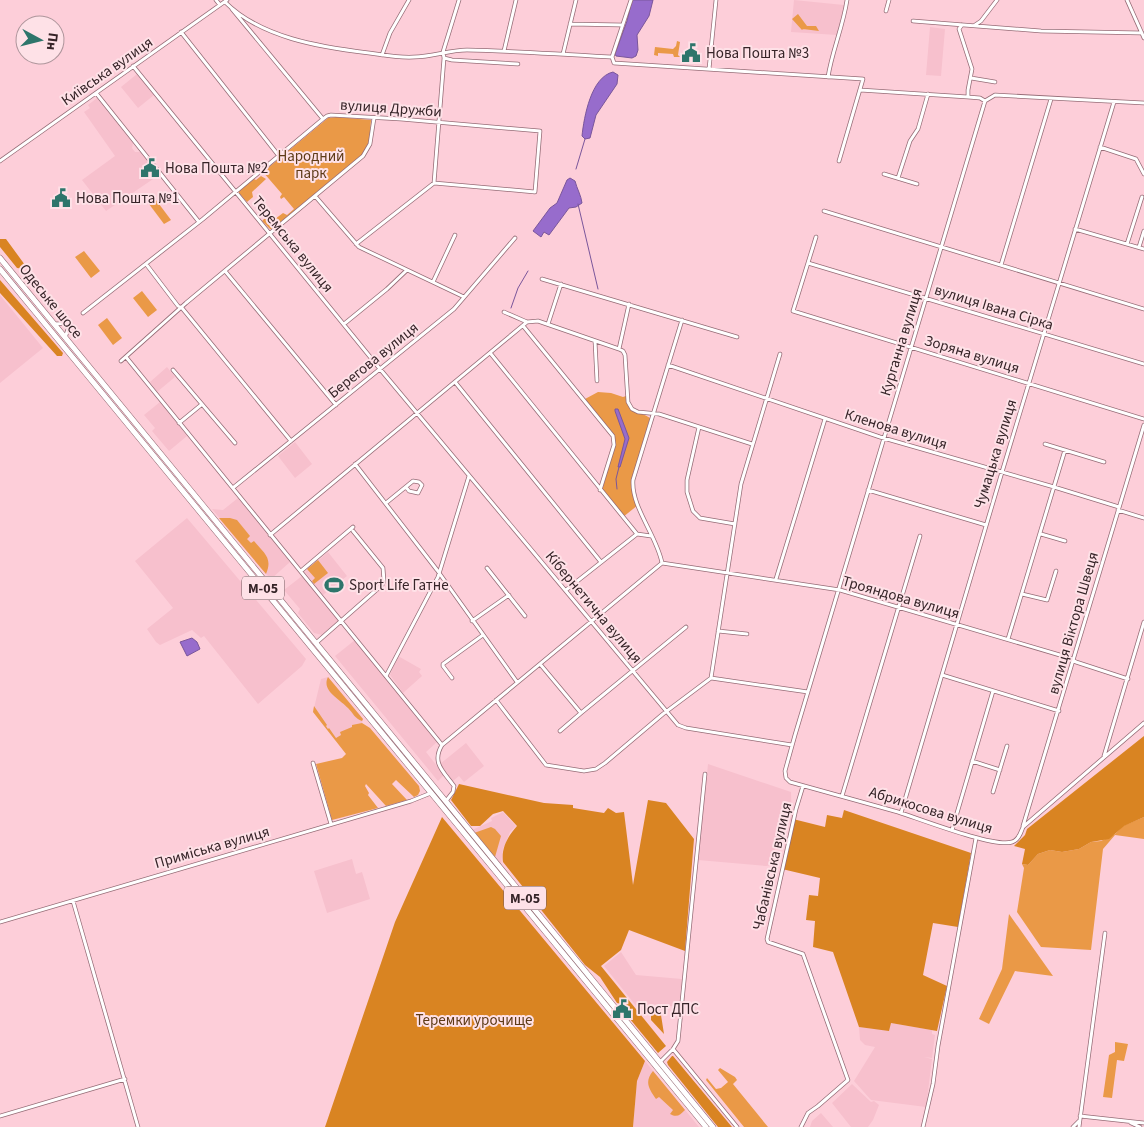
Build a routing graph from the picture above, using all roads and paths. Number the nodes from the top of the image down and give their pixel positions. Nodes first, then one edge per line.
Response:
1 (216, 0) edge
2 (409, 0) edge
3 (459, 0) edge
4 (516, 0) edge
5 (576, 0) edge
6 (630, 0) edge
7 (716, 0) edge
8 (847, 0) edge
9 (889, 0) edge
10 (997, 0) edge
11 (1127, 0) edge
12 (226, 1) edge
13 (220, 5) junction
14 (232, 10) junction
15 (886, 11) dead end
16 (913, 21) dead end
17 (570, 24) junction
18 (622, 25) junction
19 (962, 25) junction
20 (973, 26) junction
21 (1142, 28) edge
22 (181, 32) junction
23 (1143, 36) edge
24 (504, 51) junction
25 (443, 52) junction
26 (564, 54) junction
27 (382, 55) junction
28 (612, 57) junction
29 (444, 58) junction
30 (518, 64) dead end
31 (133, 66) junction
32 (709, 69) junction
33 (828, 77) junction
34 (971, 78) junction
35 (995, 82) dead end
36 (860, 90) junction
37 (96, 93) junction
38 (928, 94) junction
39 (968, 97) junction
40 (1051, 99) junction
41 (985, 101) junction
42 (1114, 102) junction
43 (1144, 103) edge
44 (374, 118) junction
45 (323, 120) junction
46 (439, 122) junction
47 (1100, 147) junction
48 (279, 156) junction
49 (0, 161) edge
50 (839, 161) dead end
51 (884, 174) dead end
52 (1144, 174) edge
53 (898, 178) junction
54 (434, 183) junction
55 (917, 184) dead end
56 (236, 192) junction
57 (315, 196) junction
58 (1142, 197) dead end
59 (824, 211) dead end
60 (199, 222) junction
61 (1075, 229) junction
62 (1144, 231) edge
63 (270, 233) junction
64 (455, 235) dead end
65 (816, 236) dead end
66 (514, 238) dead end
67 (356, 244) junction
68 (1127, 244) junction
69 (942, 247) junction
70 (1139, 248) junction
71 (1144, 249) edge
72 (0, 258) edge
73 (808, 263) junction
74 (146, 264) junction
75 (1001, 265) junction
76 (0, 269) edge
77 (225, 270) junction
78 (407, 270) junction
79 (542, 278) dead end
80 (433, 282) junction
81 (1059, 283) junction
82 (562, 284) junction
83 (464, 297) junction
84 (926, 297) junction
85 (629, 304) junction
86 (182, 308) junction
87 (1144, 310) edge
88 (504, 312) dead end
89 (83, 313) dead end
90 (682, 320) junction
91 (527, 322) junction
92 (54, 324) junction
93 (344, 324) junction
94 (548, 324) junction
95 (524, 327) junction
96 (1043, 334) junction
97 (737, 337) dead end
98 (65, 338) junction
99 (595, 341) junction
100 (911, 347) junction
101 (619, 349) junction
102 (490, 354) junction
103 (780, 354) dead end
104 (126, 357) junction
105 (121, 361) dead end
106 (1144, 364) edge
107 (668, 365) junction
108 (380, 369) junction
109 (172, 370) dead end
110 (597, 381) dead end
111 (455, 382) junction
112 (1028, 383) junction
113 (767, 399) junction
114 (202, 405) junction
115 (336, 405) junction
116 (418, 413) junction
117 (653, 414) junction
118 (825, 419) junction
119 (1144, 419) edge
120 (179, 423) junction
121 (1144, 425) edge
122 (699, 427) junction
123 (884, 438) junction
124 (291, 441) junction
125 (235, 444) dead end
126 (752, 444) junction
127 (1045, 444) dead end
128 (1065, 450) junction
129 (1104, 462) dead end
130 (355, 464) junction
131 (1002, 472) junction
132 (469, 475) junction
133 (234, 487) junction
134 (406, 487) junction
135 (1054, 487) junction
136 (868, 490) junction
137 (600, 491) junction
138 (386, 503) junction
139 (1119, 509) junction
140 (1144, 518) edge
141 (734, 524) junction
142 (986, 525) junction
143 (637, 534) junction
144 (1041, 534) junction
145 (270, 535) junction
146 (651, 536) junction
147 (920, 536) dead end
148 (1065, 541) dead end
149 (601, 562) junction
150 (662, 563) junction
151 (487, 568) dead end
152 (1056, 570) dead end
153 (301, 571) junction
154 (727, 572) junction
155 (439, 575) junction
156 (776, 580) junction
157 (566, 590) junction
158 (840, 590) junction
159 (1022, 594) junction
160 (509, 595) junction
161 (898, 607) junction
162 (525, 616) dead end
163 (342, 620) junction
164 (472, 621) junction
165 (591, 622) junction
166 (1144, 622) edge
167 (957, 624) junction
168 (686, 627) dead end
169 (718, 631) junction
170 (747, 634) dead end
171 (483, 635) junction
172 (1008, 639) junction
173 (316, 643) junction
174 (1074, 661) junction
175 (540, 664) junction
176 (633, 671) junction
177 (942, 675) junction
178 (386, 676) junction
179 (452, 678) dead end
180 (711, 678) junction
181 (1128, 679) junction
182 (517, 682) junction
183 (993, 691) junction
184 (808, 692) junction
185 (496, 700) junction
186 (1059, 710) junction
187 (667, 711) junction
188 (581, 713) junction
189 (1144, 723) edge
190 (560, 731) dead end
191 (442, 745) junction
192 (792, 745) junction
193 (1007, 746) dead end
194 (1104, 757) junction
195 (972, 761) junction
196 (313, 763) dead end
197 (1000, 770) junction
198 (705, 774) dead end
199 (787, 780) joint
200 (803, 786) junction
201 (993, 792) dead end
202 (431, 793) junction
203 (842, 796) junction
204 (446, 801) junction
205 (449, 811) junction
206 (901, 813) junction
207 (331, 824) junction
208 (1023, 827) junction
209 (952, 830) junction
210 (976, 838) junction
211 (73, 901) junction
212 (0, 922) edge
213 (1105, 933) dead end
214 (673, 1049) junction
215 (660, 1062) junction
216 (125, 1079) junction
217 (0, 1116) edge
218 (1080, 1116) junction
219 (1080, 1121) junction
220 (1128, 1122) junction
221 (1144, 1123) edge
222 (138, 1127) edge
223 (706, 1127) edge
224 (713, 1127) edge
225 (736, 1127) edge
226 (801, 1127) edge
227 (923, 1127) edge
228 (1073, 1127) edge
229 (1078, 1127) edge
230 (1140, 1127) edge

1 - 13 street
2 - 27 street
3 - 25 street
4 - 24 street
5 - 17 street
6 - 18 street
7 - 32 street
8 - 33 street
9 - 15 street
10 - 20 street
11 - 21 street
12 - 13 street, Київська вулиця
12 - 14 street, вулиця Дружби
13 - 22 street, Київська вулиця
14 - 27 street
14 - 45 street, вулиця Дружби
16 - 19 street
17 - 18 street
17 - 26 street
18 - 28 street
19 - 20 street
19 - 34 street
20 - 23 street
21 - 23 street
22 - 31 street, Київська вулиця
22 - 48 street
24 - 25 street
24 - 26 street
25 - 27 street
25 - 29 street
26 - 28 street
28 - 32 street
29 - 30 street
29 - 46 street
31 - 37 street, Київська вулиця
31 - 56 street, Теремська вулиця
32 - 33 street
33 - 36 street
34 - 35 street
34 - 39 street
36 - 38 street
36 - 50 street
37 - 49 street, Київська вулиця
37 - 60 street
38 - 39 street
38 - 53 street
39 - 41 street
40 - 41 street
40 - 42 street
40 - 75 street
41 - 69 street, Курганна вулиця
42 - 43 street
42 - 47 street, Чумацька вулиця
44 - 45 street, вулиця Дружби
44 - 46 street, вулиця Дружби
44 - 57 street
45 - 48 street
46 - 54 street
46 - 54 street, вулиця Дружби
47 - 52 street
47 - 61 street, Чумацька вулиця
48 - 56 street
51 - 53 street
53 - 55 street
54 - 67 street
56 - 60 street
56 - 63 street, Теремська вулиця
57 - 63 street
57 - 67 street
58 - 68 street
59 - 69 street
60 - 74 street
61 - 68 street
61 - 81 street, Чумацька вулиця
62 - 70 street
63 - 77 street
63 - 93 street, Теремська вулиця
64 - 80 street
65 - 73 street
66 - 83 street, Берегова вулиця
67 - 78 street
68 - 70 street
69 - 75 street
69 - 84 street, Курганна вулиця
70 - 71 street
72 - 92 highway, Одеське шосе / М-05
73 - 84 street, вулиця Івана Сірка
73 - 100 street, Зоряна вулиця
74 - 86 street
74 - 89 street
75 - 81 street
76 - 202 highway, Одеське шосе / М-05
77 - 86 street
77 - 115 street
78 - 80 street
78 - 93 street
79 - 82 street
80 - 83 street
81 - 87 street
81 - 96 street, Чумацька вулиця
82 - 85 street
82 - 94 street
83 - 108 street, Берегова вулиця
84 - 96 street, вулиця Івана Сірка
84 - 100 street, Курганна вулиця
85 - 90 street
85 - 101 street
86 - 104 street
86 - 124 street
88 - 91 street
90 - 97 street
90 - 107 street
91 - 94 street
91 - 95 street
92 - 98 highway, Одеське шосе / М-05
92 - 98 street
93 - 108 street, Теремська вулиця
94 - 99 street
95 - 102 street
95 - 137 street
96 - 106 street, вулиця Івана Сірка
96 - 112 street, Чумацька вулиця
98 - 173 highway, Одеське шосе / М-05
99 - 101 street
99 - 110 street
100 - 112 street, Зоряна вулиця
100 - 123 street, Курганна вулиця
101 - 117 street
102 - 111 street
102 - 137 street
103 - 113 street
104 - 105 street
104 - 120 street
107 - 113 street, Кленова вулиця
107 - 117 street
108 - 115 street, Берегова вулиця
108 - 116 street, Теремська вулиця
109 - 114 street
111 - 116 street
111 - 149 street
112 - 119 street, Зоряна вулиця
112 - 131 street, Чумацька вулиця
113 - 118 street, Кленова вулиця
113 - 126 street
114 - 120 street
114 - 125 street
115 - 124 street, Берегова вулиця
116 - 130 street
116 - 132 street, Кібернетична вулиця
117 - 122 street
117 - 146 street
118 - 123 street, Кленова вулиця
118 - 156 street
120 - 133 street
121 - 139 street, вулиця Віктора Швеця
122 - 126 street
122 - 141 street
123 - 131 street, Кленова вулиця
123 - 136 street, Курганна вулиця
124 - 133 street, Берегова вулиця
126 - 141 street
127 - 128 street
128 - 129 street
128 - 135 street
130 - 138 street
130 - 145 street
131 - 135 street, Кленова вулиця
131 - 142 street, Чумацька вулиця
132 - 155 street
132 - 157 street, Кібернетична вулиця
133 - 145 street
134 - 134 street
134 - 138 street
135 - 139 street, Кленова вулиця
135 - 144 street
136 - 142 street
136 - 158 street, Курганна вулиця
137 - 143 street
138 - 155 street
139 - 140 street, Кленова вулиця
139 - 174 street, вулиця Віктора Швеця
141 - 154 street
142 - 167 street, Чумацька вулиця
143 - 146 street
143 - 149 street
144 - 148 street
144 - 159 street
145 - 153 street
146 - 150 street
147 - 161 street
149 - 157 street
150 - 154 street, Трояндова вулиця
150 - 165 street
151 - 160 street
152 - 159 street
153 - 163 street
153 - 163 street
154 - 156 street, Трояндова вулиця
154 - 169 street
155 - 164 street
155 - 178 street
156 - 158 street, Трояндова вулиця
157 - 165 street, Кібернетична вулиця
158 - 161 street, Трояндова вулиця
158 - 184 street, Курганна вулиця
159 - 172 street
160 - 162 street
160 - 164 street
161 - 167 street, Трояндова вулиця
161 - 203 street
163 - 173 street
163 - 178 street
164 - 171 street
165 - 175 street
165 - 176 street, Кібернетична вулиця
166 - 181 street
167 - 172 street, Трояндова вулиця
167 - 177 street, Чумацька вулиця
168 - 176 street
169 - 170 street
169 - 180 street
171 - 179 street
171 - 182 street
172 - 174 street, Трояндова вулиця
173 - 204 highway, М-05
174 - 181 street, Трояндова вулиця
174 - 186 street, вулиця Віктора Швеця
175 - 182 street
175 - 188 street
176 - 187 street, Кібернетична вулиця
176 - 188 street
177 - 183 street
177 - 206 street, Чумацька вулиця
178 - 191 street
180 - 184 street
180 - 187 street
181 - 194 street
182 - 185 street
183 - 186 street
183 - 195 street
184 - 192 street, Курганна вулиця
185 - 187 street
185 - 191 street
186 - 208 street, вулиця Віктора Швеця
187 - 192 street, Кібернетична вулиця
188 - 190 street
189 - 194 street, Абрикосова вулиця
191 - 204 street
192 - 199 street, Курганна вулиця
193 - 197 street
194 - 208 street, Абрикосова вулиця
195 - 197 street
195 - 209 street
196 - 207 street
197 - 201 street
198 - 214 street
199 - 200 street, Абрикосова вулиця
200 - 203 street, Абрикосова вулиця
200 - 226 street, Чабанівська вулиця
202 - 205 highway, М-05
202 - 207 street, Приміська вулиця
203 - 206 street, Абрикосова вулиця
204 - 205 highway, М-05
205 - 215 highway, М-05
205 - 223 highway, М-05
206 - 209 street, Абрикосова вулиця
207 - 211 street, Приміська вулиця
208 - 210 street, Абрикосова вулиця
209 - 210 street, Абрикосова вулиця
210 - 227 street
211 - 212 street, Приміська вулиця
211 - 216 street
213 - 218 street
214 - 215 street
214 - 225 street
215 - 224 highway, М-05
216 - 217 street
216 - 222 street
218 - 219 street
218 - 220 street
219 - 228 street
219 - 229 street
220 - 221 street
220 - 230 street

